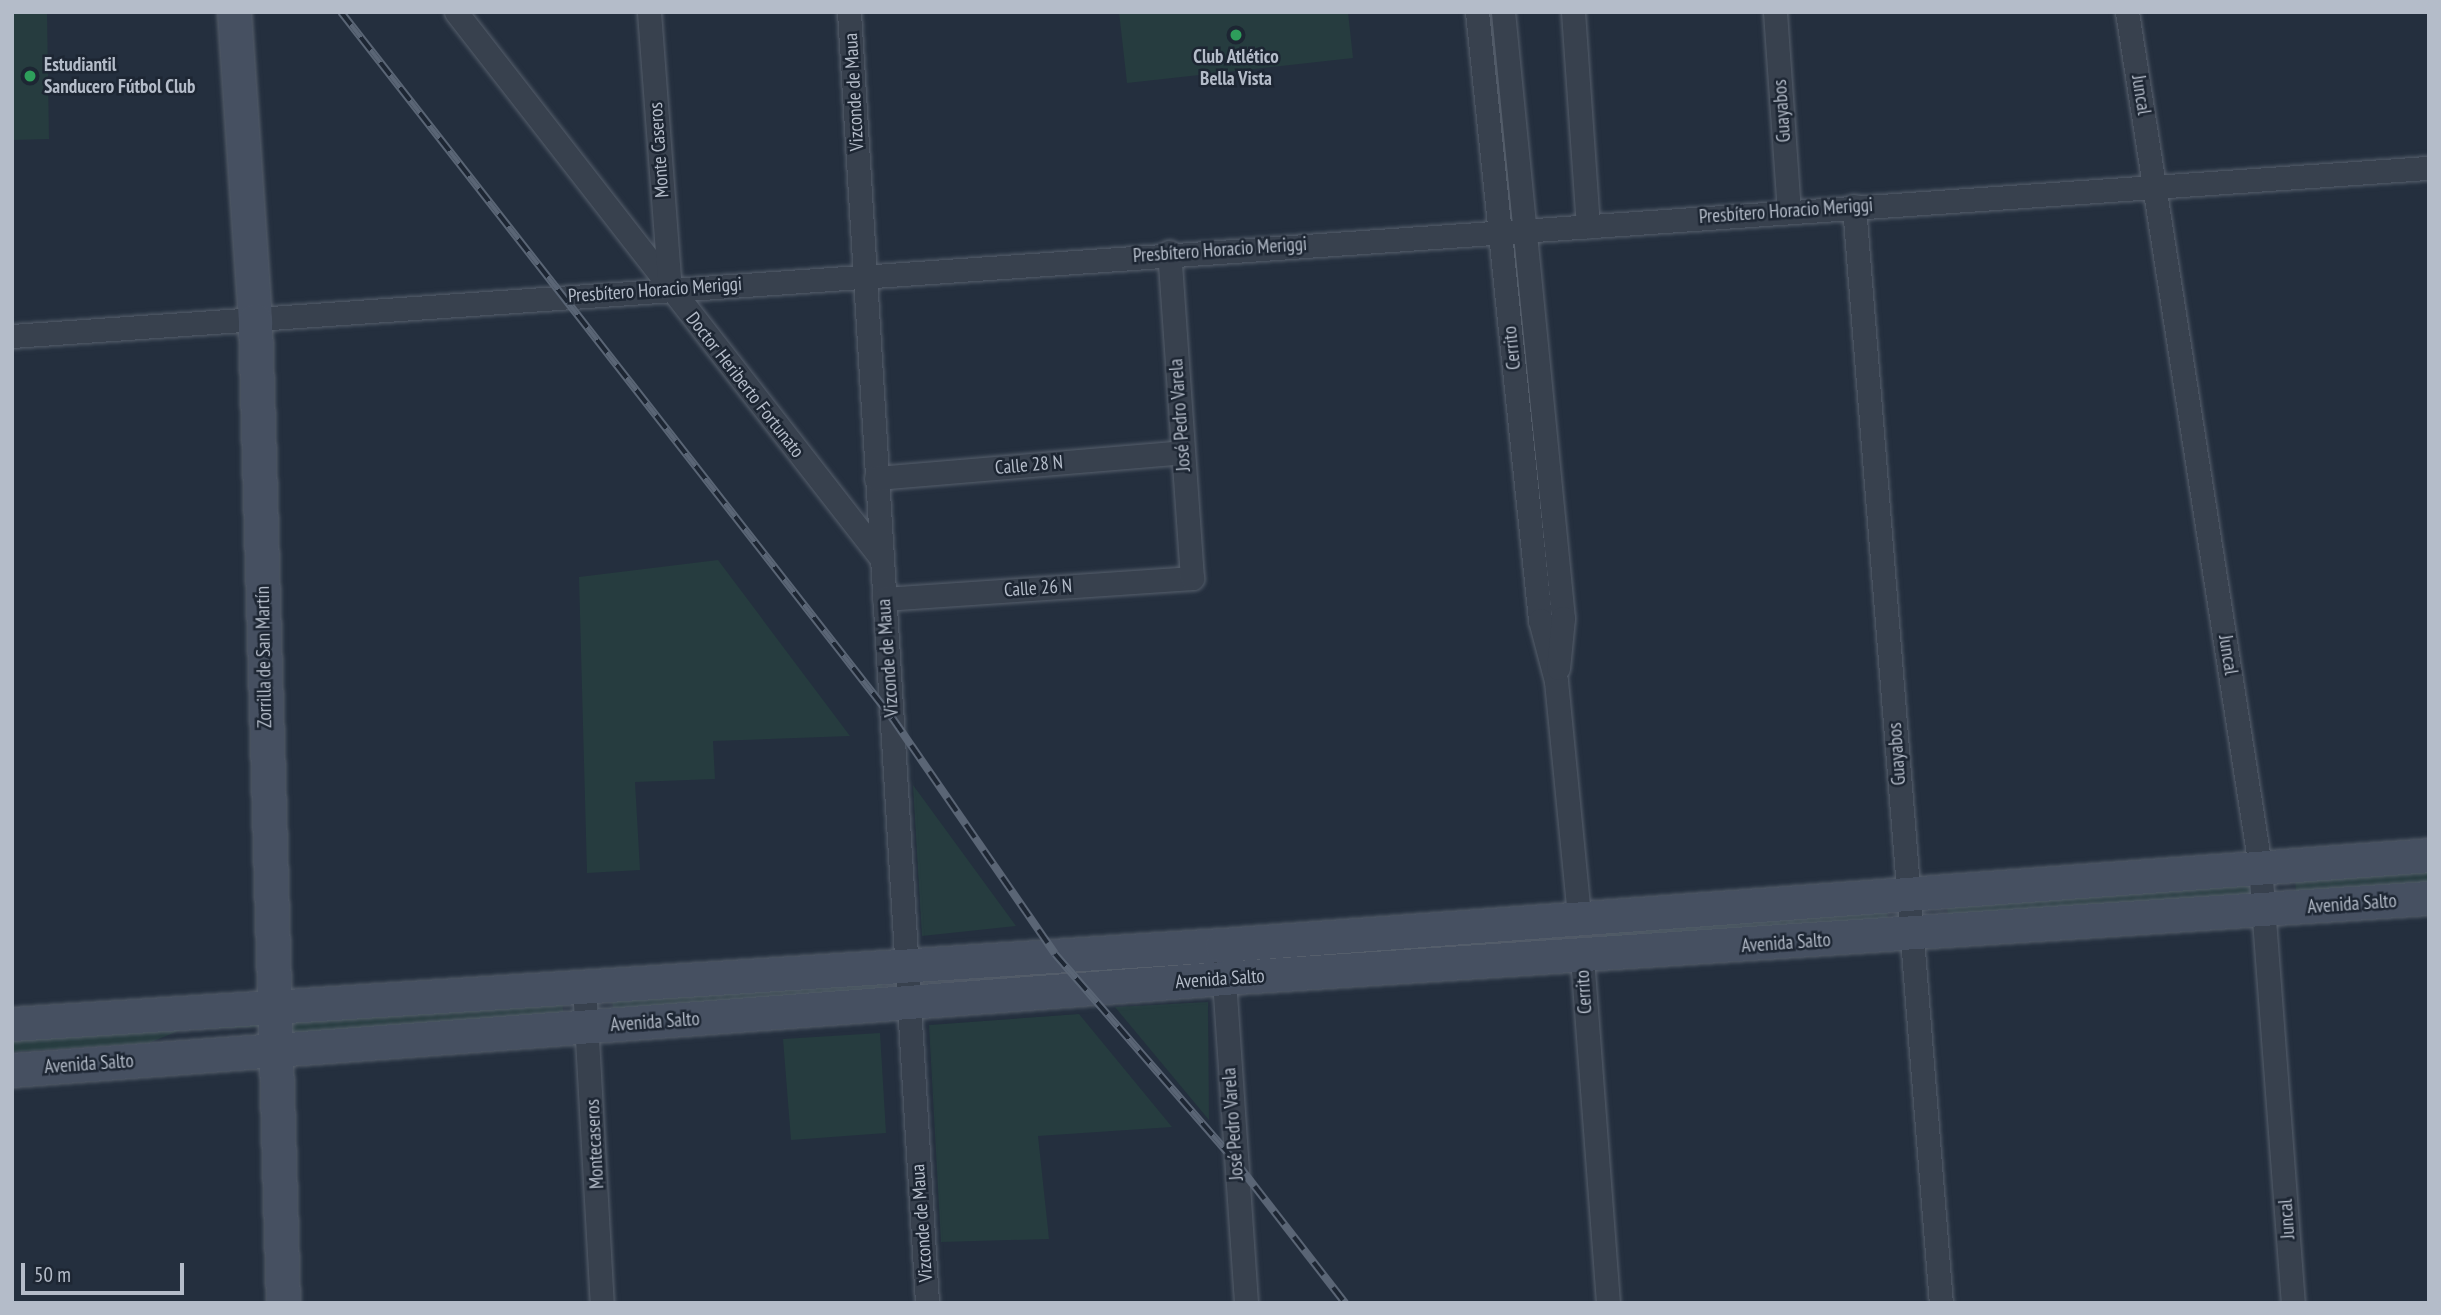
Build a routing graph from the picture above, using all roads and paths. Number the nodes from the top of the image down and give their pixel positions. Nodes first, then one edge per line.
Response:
1 (234, 12) edge
2 (456, 12) edge
3 (649, 12) edge
4 (849, 12) edge
5 (1477, 12) edge
6 (1503, 12) edge
7 (1573, 12) edge
8 (1775, 12) edge
9 (2127, 12) edge
10 (2429, 167) edge
11 (2155, 186) junction
12 (1854, 205) junction
13 (1789, 210) junction
14 (1588, 226) junction
15 (1524, 232) junction
16 (1500, 233) junction
17 (1169, 252) junction
18 (865, 276) junction
19 (670, 289) junction
20 (256, 320) junction
21 (12, 336) edge
22 (1182, 452) junction
23 (876, 478) junction
24 (881, 558) junction
25 (1192, 578) joint
26 (884, 599) junction
27 (1556, 681) junction
28 (2429, 855) edge
29 (2260, 866) junction
30 (1908, 892) junction
31 (2429, 898) edge
32 (2264, 910) junction
33 (1579, 915) junction
34 (1911, 935) junction
35 (1222, 944) junction
36 (1582, 957) junction
37 (906, 964) junction
38 (1223, 978) junction
39 (584, 985) junction
40 (909, 1005) junction
41 (273, 1006) junction
42 (12, 1024) edge
43 (589, 1027) junction
44 (275, 1051) junction
45 (12, 1070) edge
46 (284, 1303) edge
47 (602, 1303) edge
48 (927, 1303) edge
49 (1246, 1303) edge
50 (1608, 1303) edge
51 (1941, 1303) edge
52 (2293, 1303) edge

1 - 20 street, Zorrilla de San Martín
2 - 19 street, Doctor Heriberto Fortunato
3 - 19 street, Monte Caseros
4 - 18 street, Vizconde de Maua
5 - 16 street, Cerrito
6 - 15 street, Cerrito
7 - 14 street
8 - 13 street, Guayabos
9 - 11 street, Juncal
10 - 11 street, Presbítero Horacio Meriggi
11 - 12 street, Presbítero Horacio Meriggi
11 - 29 street, Juncal
12 - 13 street, Presbítero Horacio Meriggi
12 - 30 street, Guayabos
13 - 14 street, Presbítero Horacio Meriggi
14 - 15 street, Presbítero Horacio Meriggi
15 - 16 street, Presbítero Horacio Meriggi
15 - 27 street, Cerrito
16 - 17 street, Presbítero Horacio Meriggi
16 - 27 street, Cerrito
17 - 18 street, Presbítero Horacio Meriggi
17 - 22 street, José Pedro Varela
18 - 19 street, Presbítero Horacio Meriggi
18 - 23 street, Vizconde de Maua
19 - 20 street, Presbítero Horacio Meriggi
19 - 24 street, Doctor Heriberto Fortunato
20 - 21 street, Presbítero Horacio Meriggi
20 - 41 street, Zorrilla de San Martín
22 - 23 street, Calle 28 N
22 - 25 street, José Pedro Varela
23 - 24 street, Vizconde de Maua
24 - 26 street, Vizconde de Maua
25 - 26 street, Calle 26 N
26 - 37 street, Vizconde de Maua
27 - 33 street, Cerrito
28 - 29 street, Avenida Salto
29 - 30 street, Avenida Salto
29 - 32 street, Juncal
30 - 33 street, Avenida Salto
30 - 34 street, Guayabos
31 - 32 street, Avenida Salto
32 - 34 street, Avenida Salto
32 - 52 street, Juncal
33 - 35 street, Avenida Salto
33 - 36 street, Cerrito
34 - 36 street, Avenida Salto
34 - 51 street, Guayabos
35 - 37 street, Avenida Salto
35 - 38 street, José Pedro Varela
36 - 38 street, Avenida Salto
36 - 50 street, Cerrito
37 - 39 street, Avenida Salto
37 - 40 street, Vizconde de Maua
38 - 40 street, Avenida Salto
38 - 49 street, José Pedro Varela
39 - 41 street, Avenida Salto
39 - 43 street, Montecaseros
40 - 43 street, Avenida Salto
40 - 48 street, Vizconde de Maua
41 - 42 street, Avenida Salto
41 - 44 street, Zorrilla de San Martín
43 - 44 street, Avenida Salto
43 - 47 street, Montecaseros
44 - 45 street, Avenida Salto
44 - 46 street, Zorrilla de San Martín

